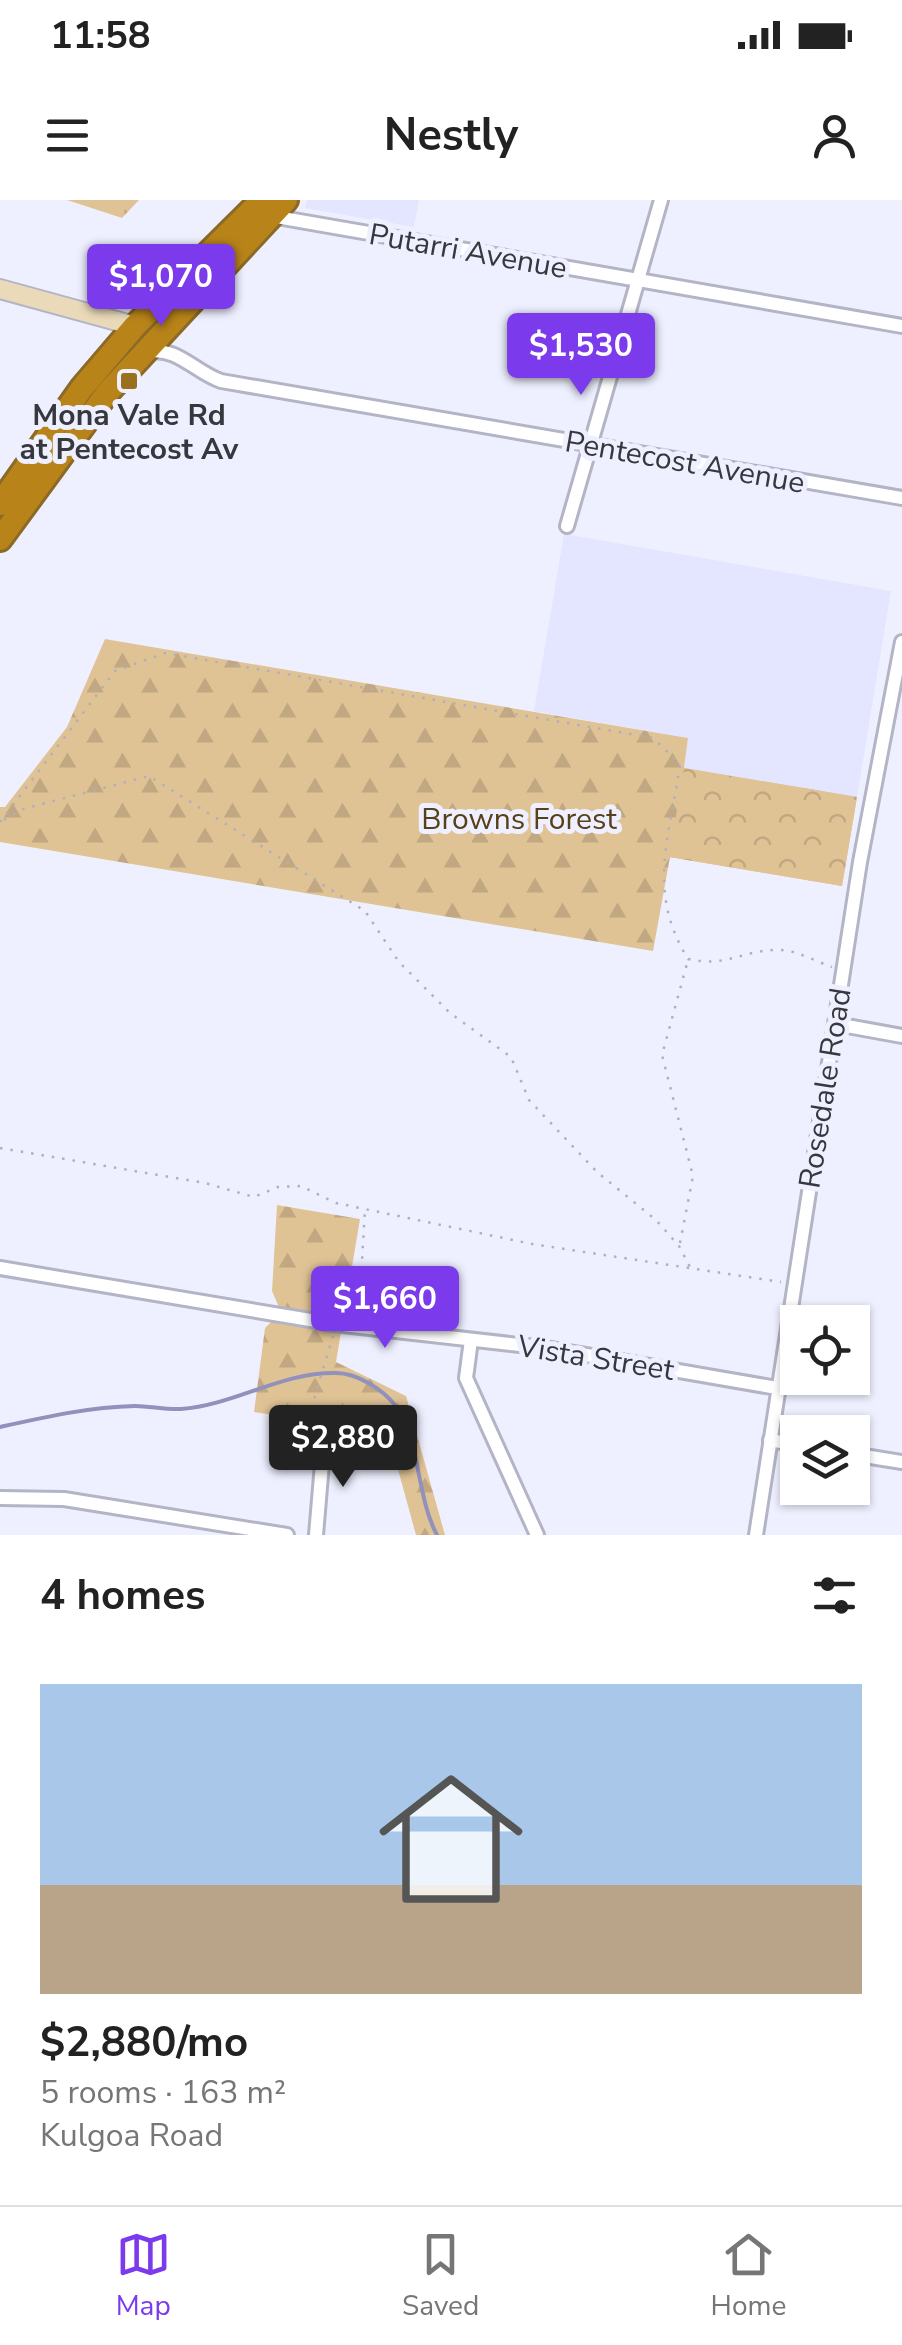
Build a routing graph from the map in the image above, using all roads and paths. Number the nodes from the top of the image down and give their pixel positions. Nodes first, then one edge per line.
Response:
1 (661, 200) edge
2 (273, 205) edge
3 (638, 280) junction
4 (0, 288) edge
5 (135, 326) junction
6 (902, 326) edge
7 (155, 341) junction
8 (180, 356) junction
9 (589, 446) junction
10 (902, 498) edge
11 (0, 504) edge
12 (568, 526) dead end
13 (0, 539) edge
14 (902, 642) edge
15 (0, 822) edge
16 (688, 959) junction
17 (844, 972) junction
18 (836, 1024) junction
19 (902, 1036) edge
20 (0, 1148) edge
21 (365, 1210) junction
22 (679, 1246) junction
23 (0, 1268) edge
24 (690, 1268) junction
25 (793, 1285) junction
26 (334, 1324) junction
27 (471, 1340) junction
28 (778, 1388) junction
29 (324, 1440) joint
30 (770, 1440) junction
31 (780, 1441) edge
32 (870, 1457) edge
33 (902, 1462) edge
34 (0, 1498) edge
35 (287, 1535) edge
36 (316, 1535) edge
37 (538, 1535) edge
38 (756, 1535) edge

1 - 3 street
2 - 3 street, Putarri Avenue
2 - 5 highway
2 - 7 highway
3 - 6 street, Putarri Avenue
3 - 9 street
4 - 5 street
5 - 7 street
5 - 11 highway
7 - 8 street
7 - 8 street, Pentecost Avenue
7 - 13 highway
8 - 9 street, Pentecost Avenue
9 - 10 street, Pentecost Avenue
9 - 12 street
14 - 17 street, Rosedale Road
15 - 16 path
15 - 22 path
16 - 17 path
16 - 22 path
17 - 18 street, Rosedale Road
18 - 19 street
18 - 25 street, Rosedale Road
20 - 21 path
21 - 24 path
21 - 26 path
22 - 24 path
23 - 26 street, Vista Street
24 - 25 path
25 - 28 street, Rosedale Road
26 - 27 street, Vista Street
26 - 29 path
27 - 28 street, Vista Street
27 - 37 street
28 - 30 street, Rosedale Road
29 - 36 street
30 - 31 street
30 - 38 street, Rosedale Road
32 - 33 street
34 - 35 street

